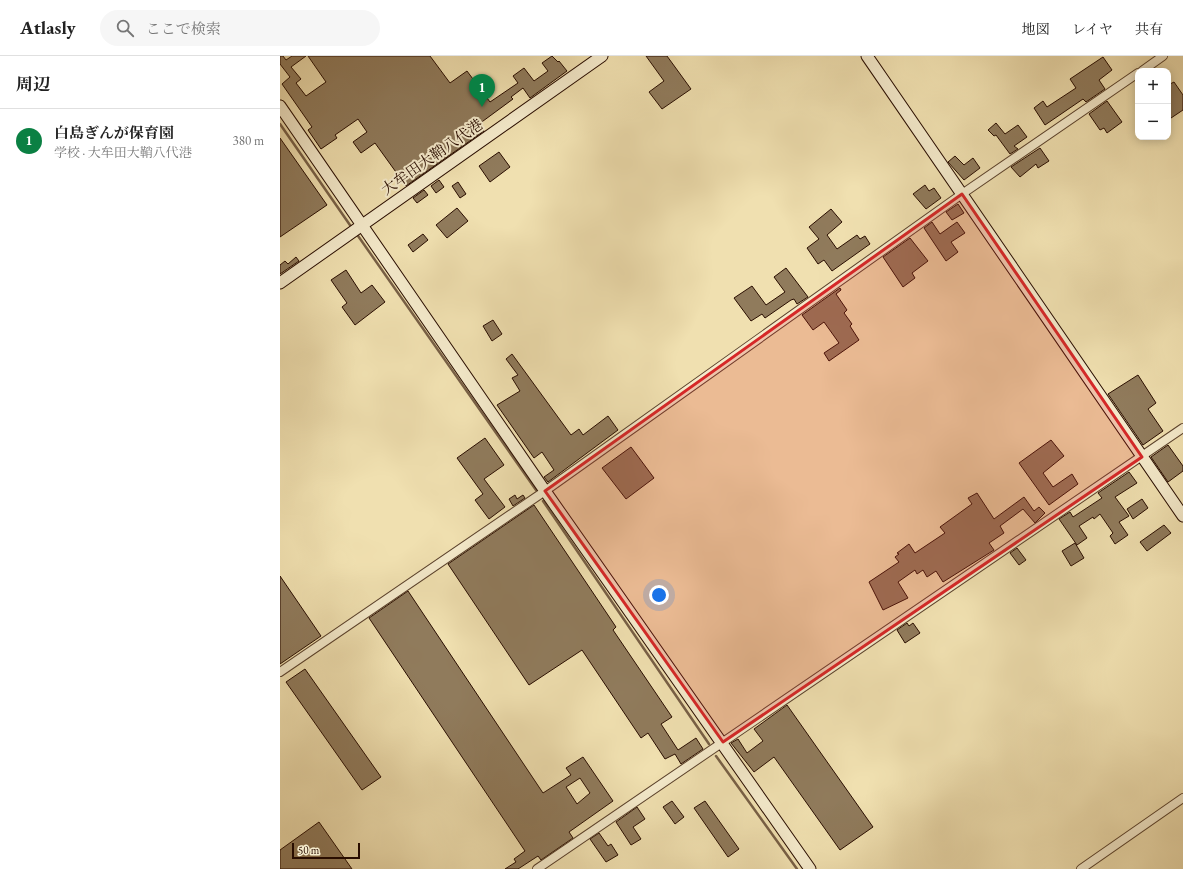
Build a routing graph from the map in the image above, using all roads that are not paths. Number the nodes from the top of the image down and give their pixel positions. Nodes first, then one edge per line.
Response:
1 (602, 56) edge
2 (867, 56) edge
3 (1163, 56) edge
4 (1146, 68) edge
5 (1135, 75) edge
6 (280, 106) edge
7 (962, 194) junction
8 (362, 224) junction
9 (280, 283) edge
10 (1183, 428) edge
11 (1142, 457) junction
12 (545, 491) junction
13 (1183, 516) edge
14 (280, 672) edge
15 (723, 742) junction
16 (1183, 798) edge
17 (537, 869) edge
18 (810, 869) edge
19 (1081, 869) edge

1 - 8 street, 大牟田大鞘八代港
2 - 7 street
3 - 4 street
5 - 7 street
6 - 8 street
7 - 11 street
7 - 12 street
8 - 9 street, 大牟田大鞘八代港
8 - 12 street
10 - 11 street
11 - 13 street
11 - 15 street
12 - 14 street
12 - 15 street
15 - 17 street
15 - 18 street
16 - 19 street

